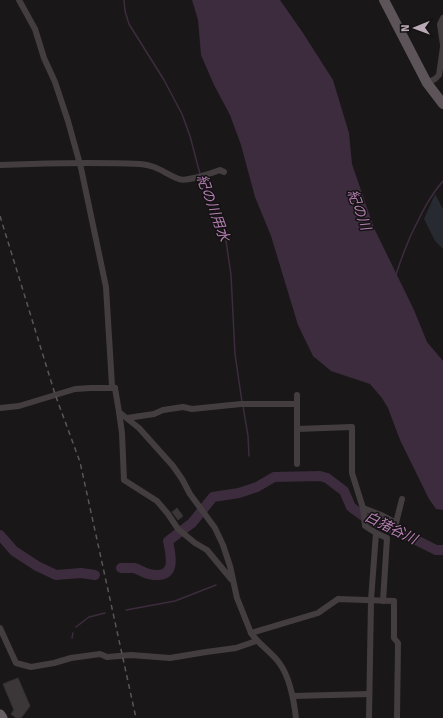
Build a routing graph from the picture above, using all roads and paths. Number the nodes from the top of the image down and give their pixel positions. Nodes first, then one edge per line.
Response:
1 (19, 0) edge
2 (384, 0) edge
3 (443, 18) edge
4 (443, 46) edge
5 (427, 83) junction
6 (443, 104) edge
7 (79, 162) junction
8 (0, 165) edge
9 (224, 172) dead end
10 (115, 388) junction
11 (297, 396) dead end
12 (297, 404) junction
13 (0, 408) edge
14 (119, 412) junction
15 (127, 418) junction
16 (297, 429) junction
17 (297, 464) dead end
18 (402, 499) dead end
19 (364, 514) junction
20 (376, 533) junction
21 (233, 580) junction
22 (371, 600) junction
23 (383, 601) junction
24 (0, 628) edge
25 (251, 632) junction
26 (256, 641) junction
27 (369, 694) junction
28 (293, 696) junction
29 (0, 716) edge
30 (2, 718) edge
31 (296, 718) edge
32 (369, 718) edge
33 (397, 718) edge

1 - 7 street
2 - 5 main road
3 - 4 street
4 - 5 street
5 - 6 main road
7 - 8 street
7 - 9 street
7 - 10 street
10 - 13 street
10 - 14 street
11 - 12 street
12 - 15 street
12 - 16 street
14 - 15 street
14 - 21 street
15 - 21 street
16 - 17 street
16 - 19 street
18 - 19 street
19 - 20 street
20 - 22 street
20 - 23 street
21 - 25 street
22 - 23 street
22 - 25 street
22 - 27 street
23 - 33 street
24 - 26 street
25 - 26 street
26 - 28 street
27 - 28 street
27 - 32 street
28 - 31 street
29 - 30 highway

